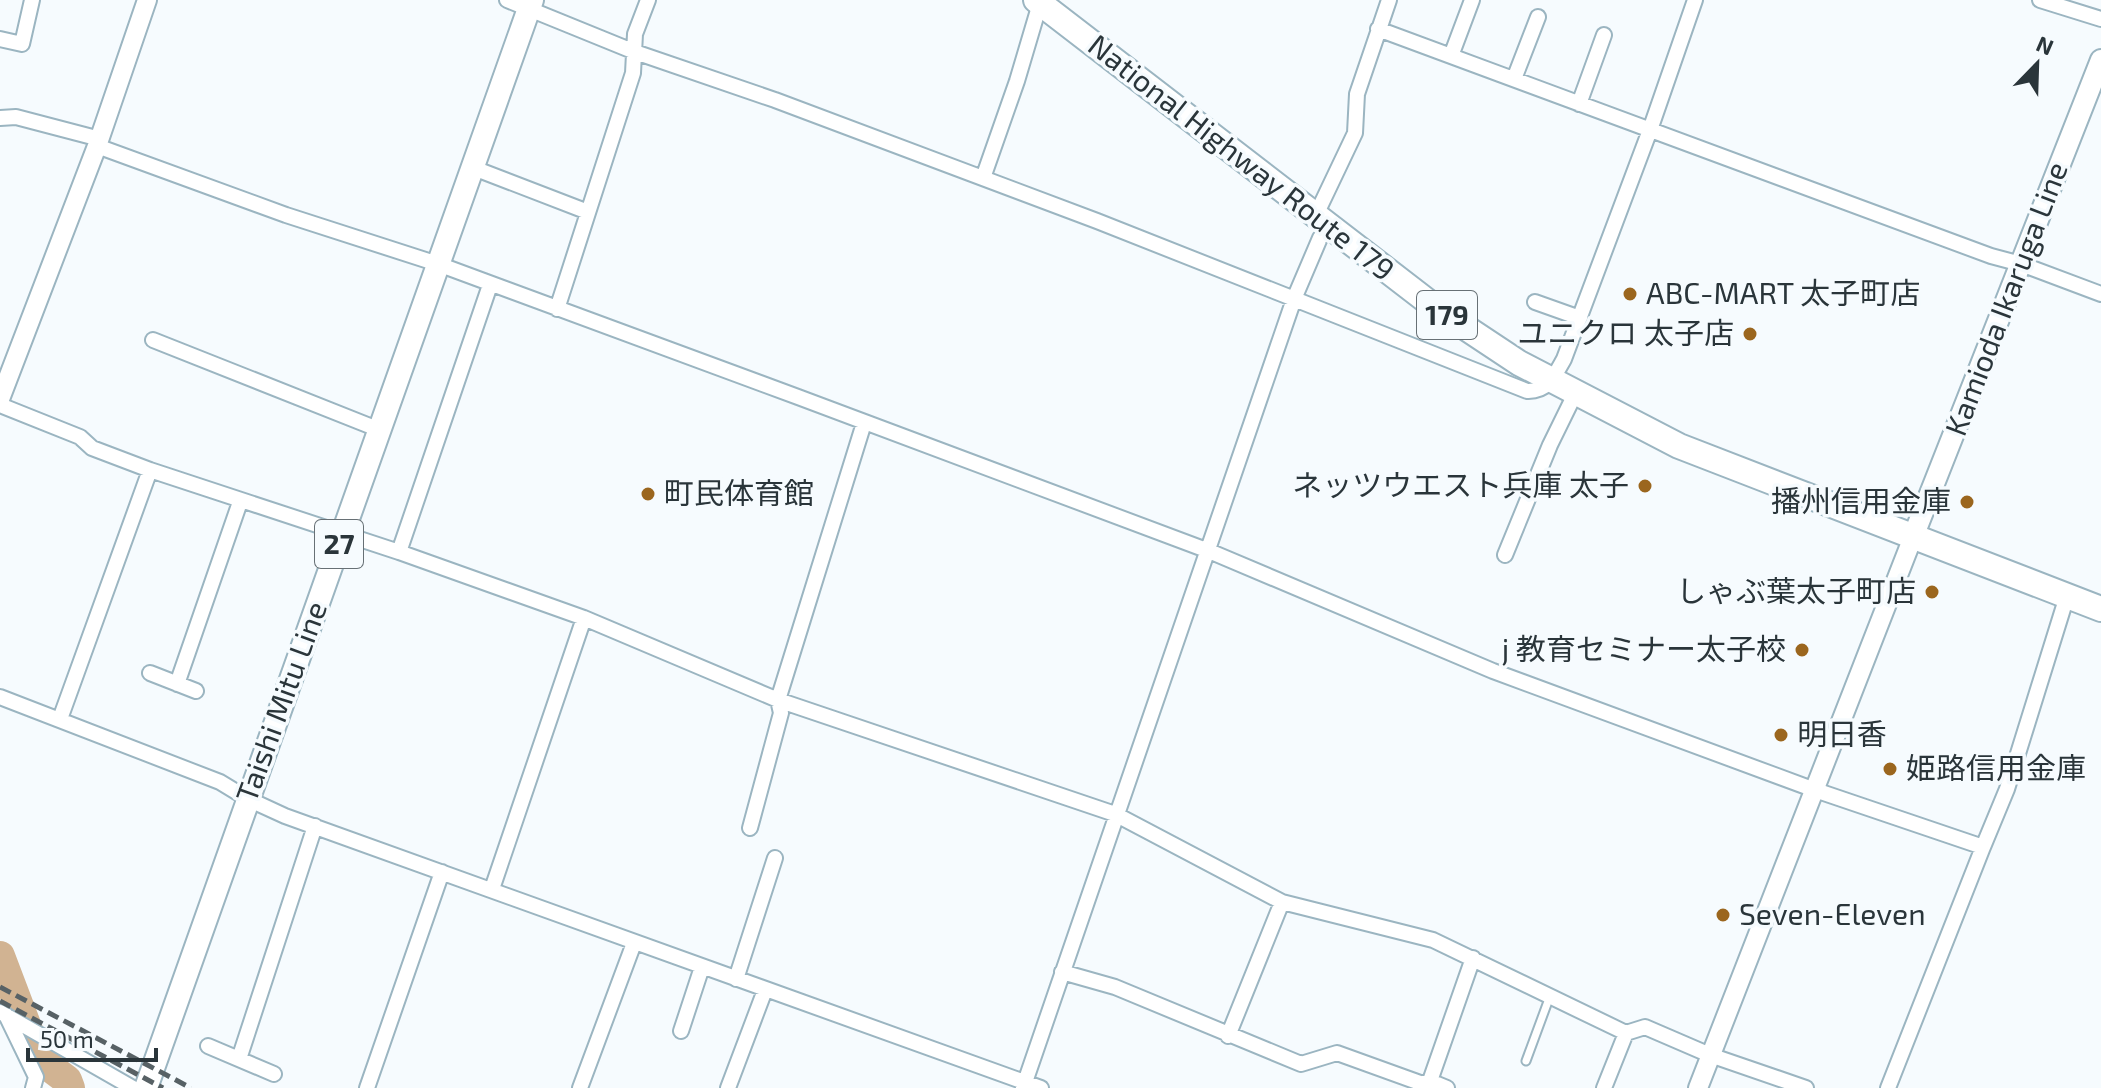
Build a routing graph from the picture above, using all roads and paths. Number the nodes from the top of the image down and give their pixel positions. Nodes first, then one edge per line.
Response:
1 (32, 0) edge
2 (147, 0) edge
3 (507, 0) edge
4 (648, 0) edge
5 (1389, 0) edge
6 (1472, 0) edge
7 (1695, 0) edge
8 (2040, 0) edge
9 (1039, 1) edge
10 (530, 4) edge
11 (1538, 17) dead end
12 (2101, 19) edge
13 (1378, 29) junction
14 (1604, 35) dead end
15 (0, 39) edge
16 (635, 52) junction
17 (1451, 56) junction
18 (2101, 60) edge
19 (1514, 79) junction
20 (1579, 104) junction
21 (0, 118) edge
22 (1650, 130) junction
23 (99, 143) junction
24 (471, 167) junction
25 (983, 178) junction
26 (588, 212) junction
27 (1323, 221) junction
28 (438, 264) junction
29 (2021, 264) junction
30 (490, 285) junction
31 (2101, 294) edge
32 (1294, 299) junction
33 (1535, 302) dead end
34 (557, 309) junction
35 (1580, 318) junction
36 (153, 340) dead end
37 (1551, 381) junction
38 (1575, 394) junction
39 (0, 399) edge
40 (0, 405) edge
41 (864, 423) junction
42 (380, 430) junction
43 (150, 470) junction
44 (240, 502) junction
45 (342, 533) junction
46 (1913, 537) junction
47 (1209, 551) junction
48 (399, 552) junction
49 (1505, 555) dead end
50 (2067, 596) junction
51 (2101, 609) edge
52 (584, 618) junction
53 (150, 673) dead end
54 (177, 684) junction
55 (196, 691) dead end
56 (0, 697) edge
57 (778, 700) junction
58 (60, 719) junction
59 (1815, 790) junction
60 (248, 799) junction
61 (1115, 814) junction
62 (315, 826) junction
63 (750, 828) dead end
64 (1983, 847) junction
65 (775, 858) dead end
66 (442, 872) junction
67 (492, 889) junction
68 (1282, 902) junction
69 (634, 943) junction
70 (1473, 958) junction
71 (702, 967) junction
72 (1062, 972) junction
73 (736, 979) junction
74 (765, 990) junction
75 (1550, 996) junction
76 (3, 1014) edge
77 (681, 1031) dead end
78 (1626, 1033) junction
79 (1228, 1036) junction
80 (208, 1046) dead end
81 (1710, 1055) junction
82 (239, 1059) junction
83 (1526, 1061) dead end
84 (274, 1074) dead end
85 (1425, 1084) edge
86 (1024, 1085) edge
87 (33, 1088) edge
88 (133, 1088) edge
89 (146, 1088) edge
90 (367, 1088) edge
91 (580, 1088) edge
92 (728, 1088) edge
93 (1041, 1088) edge
94 (1447, 1088) edge
95 (1604, 1088) edge
96 (1698, 1088) edge
97 (1806, 1088) edge
98 (1888, 1088) edge

1 - 15 street
2 - 23 street
3 - 10 street
4 - 16 street
5 - 13 street
6 - 17 street
7 - 22 street
8 - 12 street
9 - 25 street
9 - 27 highway, National Highway Route 179 / 179
10 - 16 street
10 - 24 main road, Taishi Mitu Line / 27
11 - 19 street
13 - 17 street
13 - 27 street
14 - 20 street
16 - 25 street
16 - 26 street
17 - 19 street
18 - 29 main road, Kamioda Ikaruga Line
19 - 20 street
20 - 22 street
21 - 23 street
22 - 29 street
22 - 35 street
23 - 28 street
23 - 39 street
24 - 26 street
24 - 28 main road, Taishi Mitu Line / 27
25 - 32 street
26 - 34 street
27 - 32 street
27 - 37 highway, National Highway Route 179 / 179
28 - 30 street
28 - 42 main road, Taishi Mitu Line / 27
29 - 31 street
29 - 46 main road, Kamioda Ikaruga Line
30 - 34 street
30 - 48 street
32 - 37 street
32 - 47 street
33 - 35 street
34 - 41 street
35 - 37 street
36 - 42 street
37 - 38 highway, National Highway Route 179 / 179
38 - 46 highway, National Highway Route 179 / 179
38 - 49 street
40 - 43 street
41 - 47 street
41 - 57 street
42 - 45 main road, Taishi Mitu Line / 27
43 - 44 street
43 - 58 street
44 - 45 street
44 - 54 street
45 - 48 street
45 - 60 main road, Taishi Mitu Line / 27
46 - 50 highway, National Highway Route 179 / 179
46 - 59 street
47 - 59 street
47 - 61 street
48 - 52 street
50 - 51 highway, National Highway Route 179 / 179
50 - 64 street
52 - 57 street
52 - 67 street
53 - 54 street
54 - 55 street
56 - 58 street
57 - 61 street
57 - 63 street
58 - 60 street
59 - 64 street
59 - 81 street
60 - 62 street
60 - 89 main road, Taishi Mitu Line / 27
61 - 68 street
61 - 72 street
62 - 66 street
62 - 82 street
64 - 98 street
65 - 73 street
66 - 67 street
66 - 90 street
67 - 69 street
68 - 70 street
68 - 79 street
69 - 71 street
69 - 91 street
70 - 75 street
70 - 85 street
71 - 73 street
71 - 77 street
72 - 79 street
72 - 86 street
73 - 74 street
74 - 86 street
74 - 92 street
75 - 78 street
75 - 83 lane
76 - 87 street
76 - 88 street
78 - 81 street
78 - 95 street
79 - 85 street
80 - 82 street
81 - 96 street
81 - 97 street
82 - 84 street
85 - 94 street
86 - 93 street

